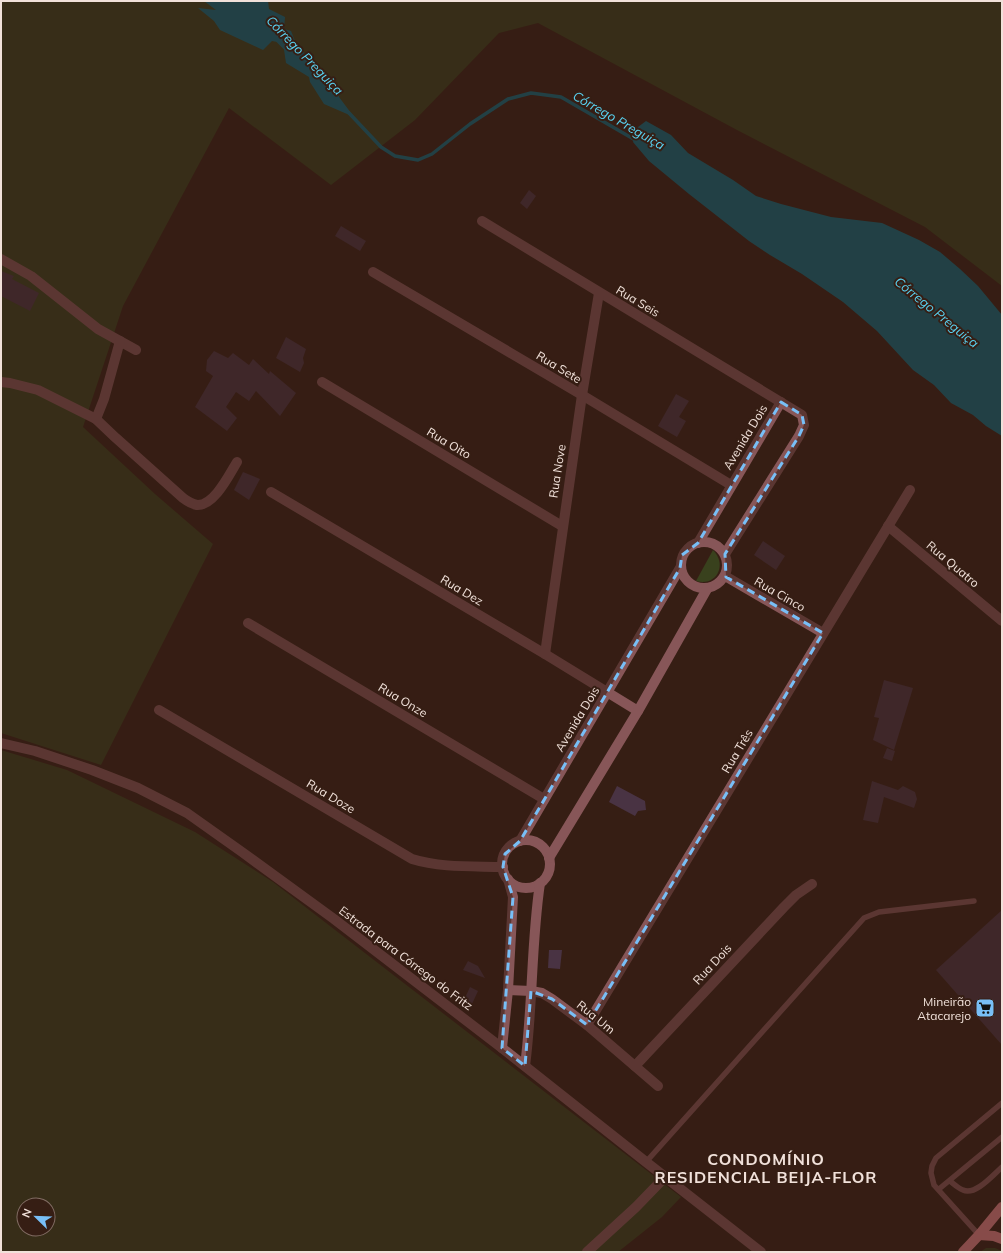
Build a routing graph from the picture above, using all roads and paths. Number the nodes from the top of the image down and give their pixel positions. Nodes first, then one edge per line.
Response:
1 (482, 222) dead end
2 (1, 259) edge
3 (373, 272) dead end
4 (599, 293) junction
5 (120, 341) junction
6 (136, 350) dead end
7 (1, 382) edge
8 (322, 382) dead end
9 (582, 395) junction
10 (781, 402) junction
11 (96, 419) junction
12 (238, 462) dead end
13 (731, 485) junction
14 (910, 490) dead end
15 (271, 492) dead end
16 (562, 526) junction
17 (888, 526) junction
18 (698, 542) junction
19 (724, 554) junction
20 (680, 568) junction
21 (725, 576) junction
22 (707, 589) junction
23 (1002, 621) edge
24 (248, 623) dead end
25 (823, 633) junction
26 (545, 654) junction
27 (608, 692) junction
28 (159, 710) dead end
29 (638, 711) junction
30 (1, 743) edge
31 (544, 799) junction
32 (520, 841) junction
33 (549, 858) junction
34 (503, 867) junction
35 (508, 879) junction
36 (540, 883) junction
37 (812, 884) dead end
38 (974, 901) dead end
39 (508, 990) junction
40 (531, 991) junction
41 (587, 1025) junction
42 (502, 1048) junction
43 (525, 1066) junction
44 (635, 1066) junction
45 (658, 1086) dead end
46 (1002, 1103) edge
47 (1002, 1137) edge
48 (646, 1162) junction
49 (1002, 1167) edge
50 (665, 1177) junction
51 (950, 1181) junction
52 (939, 1189) junction
53 (1002, 1207) edge
54 (979, 1235) junction
55 (1002, 1239) edge
56 (587, 1252) edge
57 (761, 1252) edge
58 (963, 1252) edge

1 - 4 street, Rua Seis
2 - 5 street
3 - 9 street, Rua Sete
4 - 9 street, Rua Nove
4 - 10 street, Rua Seis
5 - 6 street
5 - 11 street
7 - 11 street
8 - 16 street, Rua Oito
9 - 13 street, Rua Sete
9 - 16 street, Rua Nove
10 - 13 street, Avenida Dois
10 - 19 street, Avenida Dois
11 - 12 street
13 - 18 street, Avenida Dois
14 - 17 street, Rua Três
15 - 26 street, Rua Dez
16 - 26 street, Rua Nove
17 - 23 street, Rua Quatro
17 - 25 street, Rua Três
18 - 19 street
18 - 20 street, Avenida Dois
19 - 21 street
20 - 22 street
20 - 27 street, Avenida Dois
21 - 22 street
21 - 25 street, Rua Cinco
22 - 29 street
24 - 31 street, Rua Onze
25 - 41 street, Rua Três
26 - 27 street, Rua Dez
27 - 29 street, Rua Dez
27 - 31 street, Avenida Dois
28 - 34 street, Rua Doze
29 - 33 street
30 - 42 street, Estrada para Córrego do Fritz
31 - 32 street, Avenida Dois
32 - 33 street
32 - 34 street, Avenida Dois
33 - 36 street
34 - 35 street
35 - 36 street
35 - 39 street
36 - 40 street
37 - 44 street, Rua Dois
38 - 48 lane
39 - 40 street, Rua Um
39 - 42 street
40 - 41 street, Rua Um
40 - 43 street
41 - 44 street, Rua Um
42 - 43 street, Estrada para Córrego do Fritz
43 - 48 street, Estrada para Córrego do Fritz
44 - 45 street, Rua Um
46 - 52 lane
47 - 51 lane
48 - 50 street, Estrada para Córrego do Fritz
49 - 51 lane
50 - 56 street
50 - 57 street, Estrada para Córrego do Fritz
51 - 52 lane
52 - 54 lane
53 - 54 main road
54 - 55 main road
54 - 58 main road

